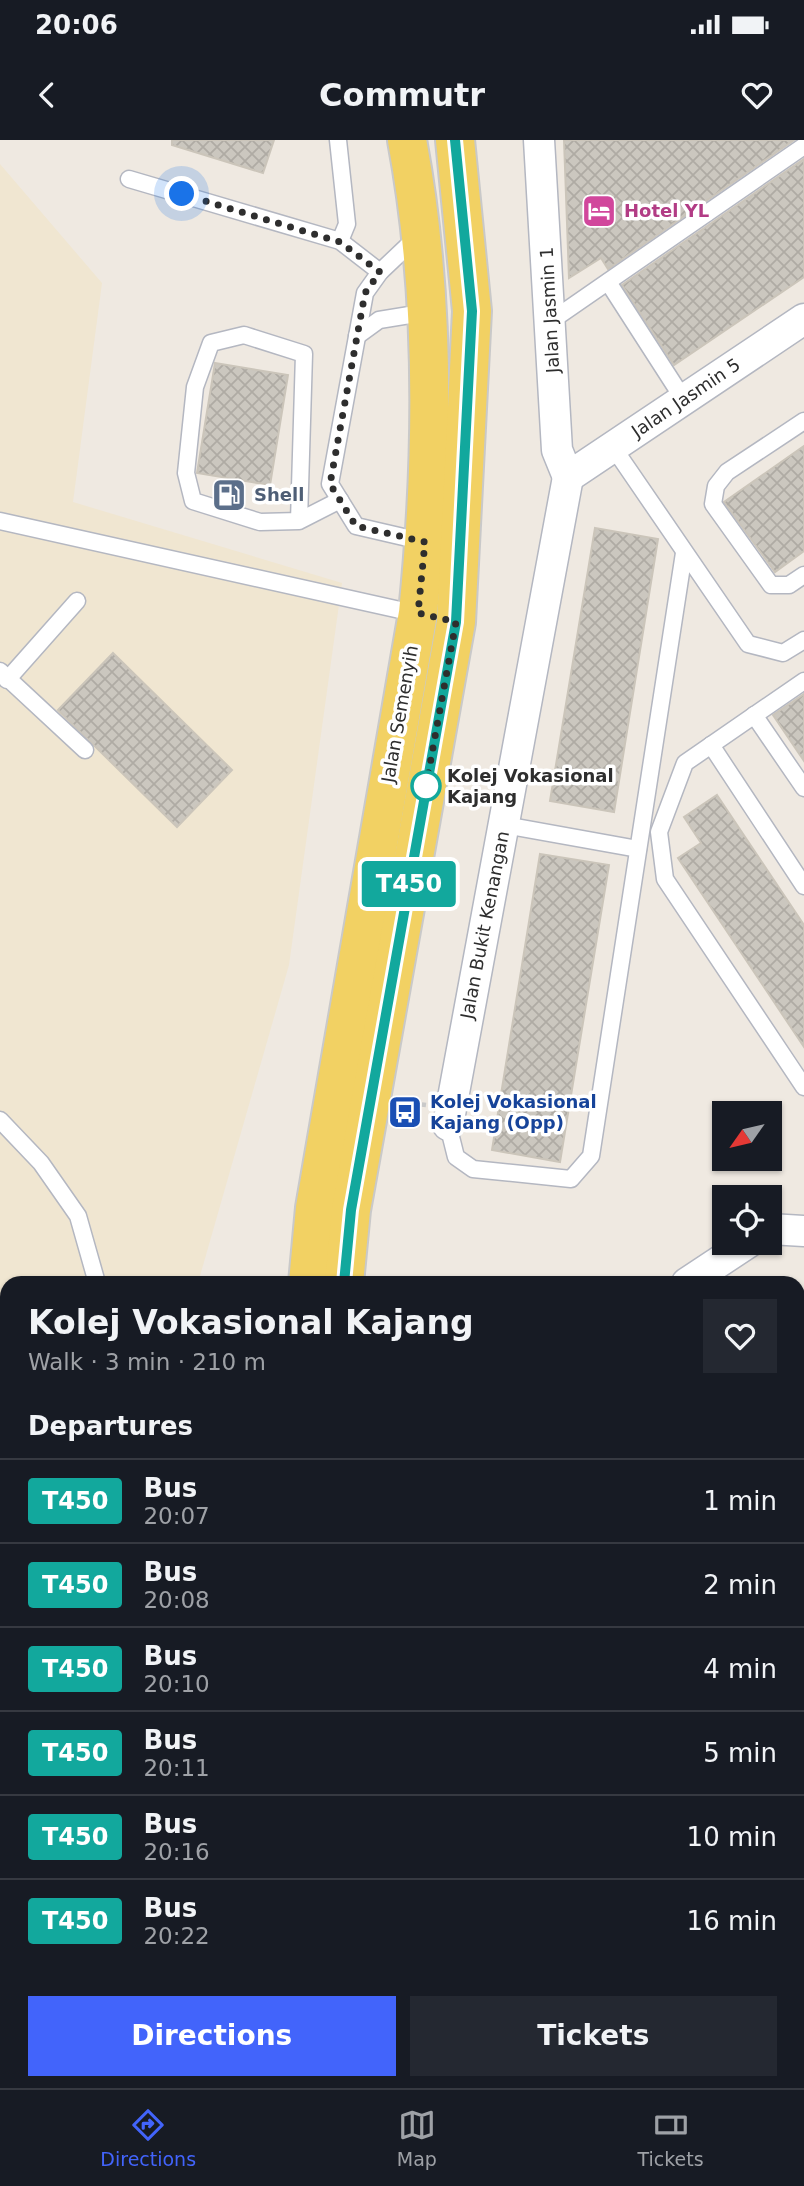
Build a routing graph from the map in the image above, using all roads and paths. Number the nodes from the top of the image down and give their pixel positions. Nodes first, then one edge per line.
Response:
1 (338, 140) edge
2 (407, 140) edge
3 (539, 140) edge
4 (804, 146) edge
5 (458, 151) edge
6 (129, 179) dead end
7 (421, 233) junction
8 (340, 242) junction
9 (380, 272) junction
10 (608, 282) junction
11 (428, 312) junction
12 (804, 319) edge
13 (551, 320) junction
14 (357, 336) junction
15 (684, 400) junction
16 (804, 421) edge
17 (613, 447) junction
18 (568, 477) junction
19 (341, 500) junction
20 (0, 521) edge
21 (299, 522) junction
22 (425, 542) junction
23 (684, 553) junction
24 (804, 575) edge
25 (77, 601) dead end
26 (437, 618) junction
27 (804, 640) edge
28 (3, 675) edge
29 (804, 681) edge
30 (754, 715) junction
31 (711, 745) junction
32 (85, 750) dead end
33 (804, 788) edge
34 (504, 825) junction
35 (638, 849) junction
36 (804, 886) edge
37 (804, 1087) edge
38 (0, 1120) edge
39 (448, 1125) joint
40 (782, 1230) edge
41 (804, 1231) edge
42 (729, 1255) edge
43 (95, 1276) edge
44 (309, 1276) edge
45 (345, 1276) edge
46 (698, 1276) edge

1 - 8 lane
2 - 7 main road, Jalan Semenyih
3 - 13 street, Jalan Jasmin 1
4 - 10 lane
5 - 26 main road, Jalan Semenyih
6 - 8 lane
7 - 9 lane
7 - 11 main road, Jalan Semenyih
8 - 9 lane
9 - 14 lane
10 - 13 lane
10 - 15 lane
11 - 14 lane
11 - 22 main road, Jalan Semenyih
12 - 15 street, Jalan Jasmin 5
13 - 18 street, Jalan Jasmin 1
14 - 19 lane
15 - 17 street, Jalan Jasmin 5
16 - 24 lane
17 - 18 street, Jalan Jasmin 5
17 - 23 lane
18 - 34 street, Jalan Bukit Kenangan
19 - 21 lane
19 - 22 lane
20 - 26 lane
21 - 21 lane
22 - 26 main road, Jalan Semenyih
23 - 27 lane
23 - 35 lane
25 - 28 lane
26 - 44 main road, Jalan Semenyih
26 - 45 main road, Jalan Semenyih
28 - 32 lane
29 - 30 lane
30 - 31 lane
30 - 33 lane
31 - 36 lane
31 - 37 lane
34 - 35 lane
34 - 39 street, Jalan Bukit Kenangan
35 - 39 lane
38 - 43 lane
40 - 41 street
42 - 46 street

